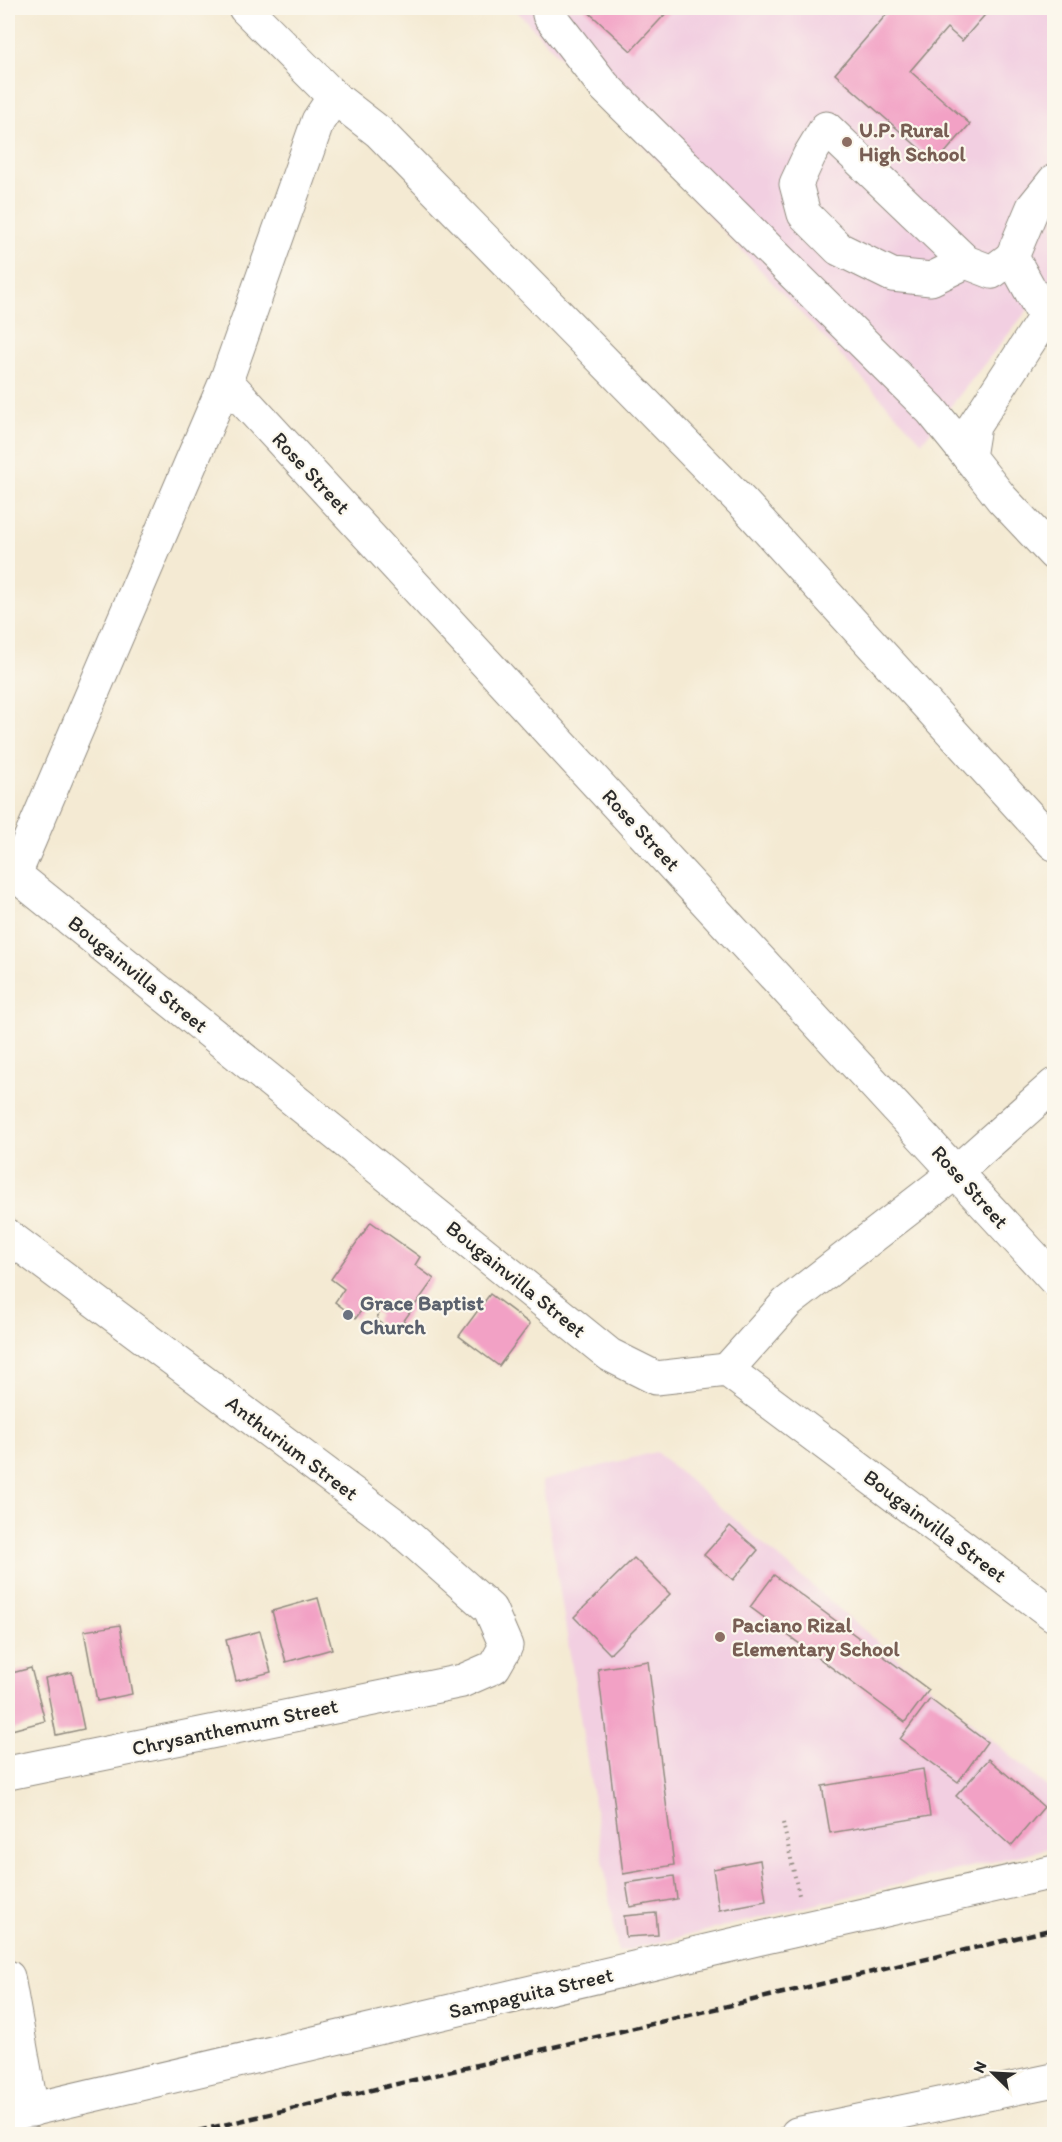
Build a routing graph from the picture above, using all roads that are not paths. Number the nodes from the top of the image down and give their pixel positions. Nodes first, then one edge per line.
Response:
1 (245, 8) edge
2 (548, 8) edge
3 (334, 97) junction
4 (1054, 181) edge
5 (1012, 257) junction
6 (966, 262) junction
7 (1050, 312) edge
8 (226, 381) junction
9 (969, 457) junction
10 (1054, 554) edge
11 (1054, 844) edge
12 (11, 871) edge
13 (1054, 1085) edge
14 (957, 1172) junction
15 (8, 1236) edge
16 (1054, 1279) edge
17 (726, 1370) junction
18 (1054, 1616) edge
19 (462, 1681) joint
20 (8, 1773) edge
21 (1054, 1872) edge
22 (8, 1977) edge
23 (1054, 2079) edge
24 (20, 2113) edge
25 (797, 2134) edge

1 - 3 street
2 - 9 street
3 - 8 street
3 - 11 street
4 - 5 street
5 - 6 street
5 - 7 street
6 - 6 street
7 - 9 street
8 - 12 street
8 - 14 street, Rose Street
9 - 10 street
12 - 17 street, Bougainvilla Street
13 - 14 street
14 - 16 street, Rose Street
14 - 17 street
15 - 19 street, Anthurium Street
17 - 18 street, Bougainvilla Street
19 - 20 street, Chrysanthemum Street
21 - 24 street, Sampaguita Street
22 - 24 street
23 - 25 street

